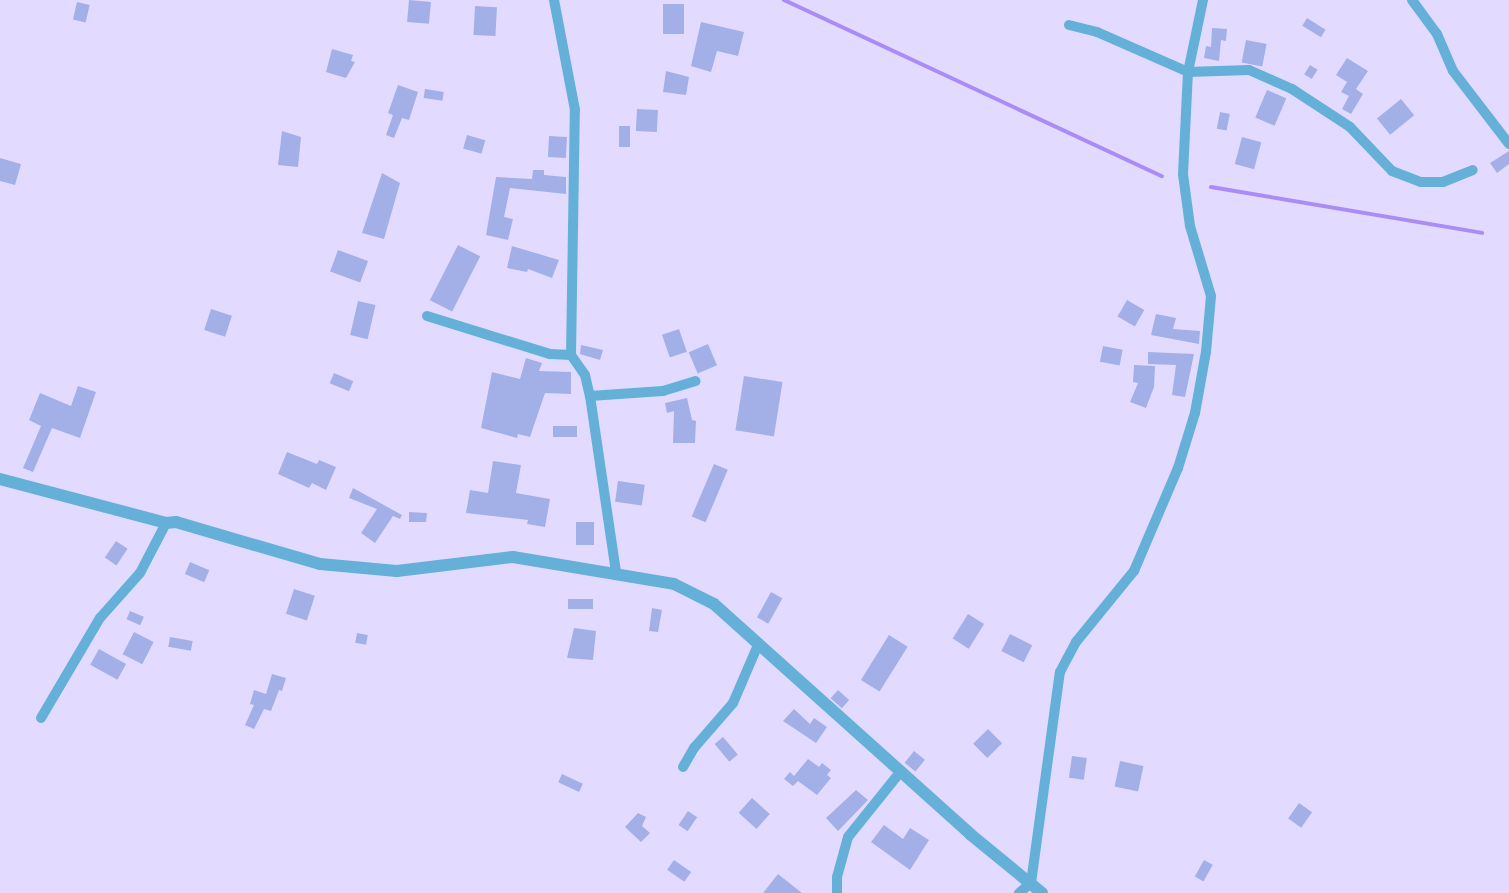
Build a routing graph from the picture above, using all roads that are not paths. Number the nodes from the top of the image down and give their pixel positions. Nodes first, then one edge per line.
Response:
1 (554, 0) edge
2 (1203, 0) edge
3 (1412, 0) edge
4 (1069, 25) dead end
5 (1188, 72) junction
6 (1509, 144) edge
7 (1473, 170) dead end
8 (427, 316) dead end
9 (571, 355) junction
10 (695, 381) dead end
11 (590, 396) junction
12 (0, 479) edge
13 (166, 524) junction
14 (616, 573) junction
15 (758, 645) junction
16 (41, 718) dead end
17 (683, 767) dead end
18 (901, 771) junction
19 (1031, 883) junction
20 (837, 893) edge
21 (1018, 893) edge
22 (1042, 893) edge

1 - 9 street
2 - 5 street
3 - 6 street
4 - 5 street
5 - 7 street
5 - 19 street
8 - 9 street
9 - 11 street
10 - 11 street
11 - 14 street
12 - 13 street
13 - 14 street
13 - 16 street
14 - 15 street
15 - 17 street
15 - 18 street
18 - 19 street
18 - 20 street
19 - 21 street
19 - 22 street

